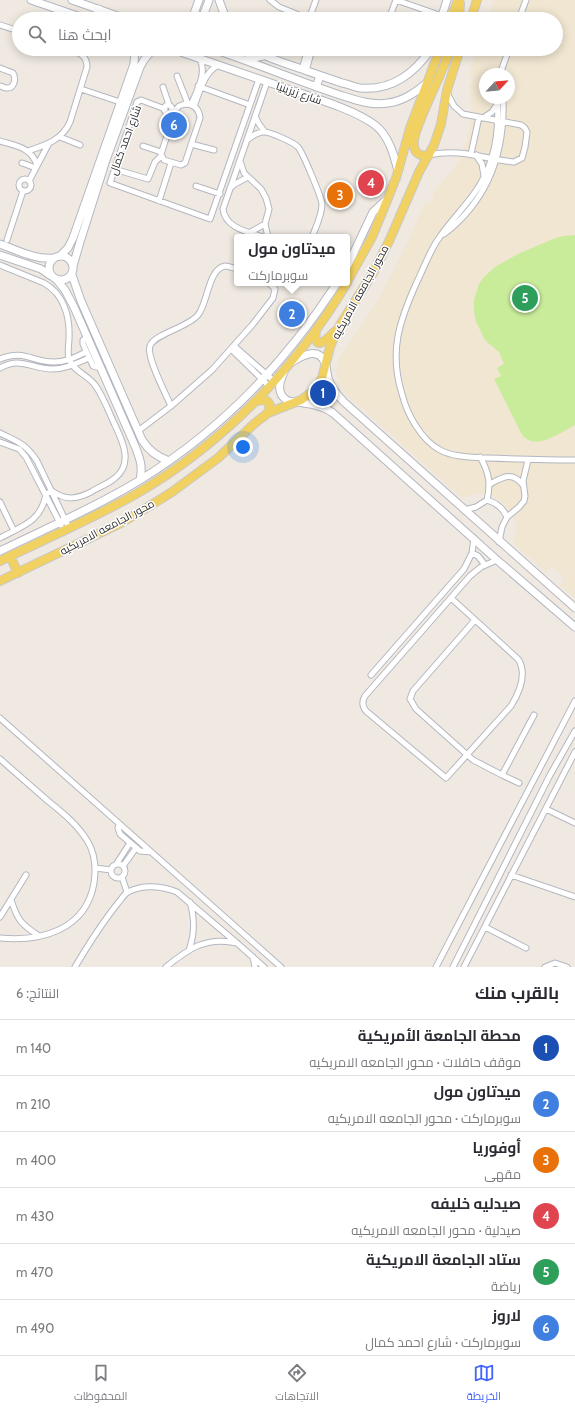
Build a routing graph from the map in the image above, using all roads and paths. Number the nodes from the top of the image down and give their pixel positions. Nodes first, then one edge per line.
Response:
1 (31, 0) edge
2 (72, 0) edge
3 (209, 0) edge
4 (218, 0) edge
5 (270, 0) edge
6 (316, 0) edge
7 (396, 0) edge
8 (447, 0) edge
9 (459, 0) edge
10 (477, 0) edge
11 (526, 0) edge
12 (83, 4) junction
13 (198, 4) edge
14 (99, 9) junction
15 (205, 11) joint
16 (66, 12) edge
17 (83, 12) edge
18 (98, 12) edge
19 (107, 12) edge
20 (223, 12) edge
21 (292, 12) edge
22 (312, 12) edge
23 (392, 12) edge
24 (427, 12) edge
25 (444, 12) edge
26 (454, 12) edge
27 (459, 12) edge
28 (473, 12) edge
29 (522, 12) edge
30 (0, 25) edge
31 (12, 29) edge
32 (84, 56) edge
33 (134, 56) edge
34 (147, 56) edge
35 (192, 56) edge
36 (233, 56) edge
37 (263, 56) joint
38 (307, 56) edge
39 (309, 56) edge
40 (425, 56) edge
41 (437, 56) edge
42 (447, 56) edge
43 (458, 56) edge
44 (506, 56) edge
45 (200, 59) junction
46 (505, 59) junction
47 (245, 60) junction
48 (218, 65) junction
49 (0, 68) edge
50 (502, 68) edge
51 (504, 68) edge
52 (304, 70) junction
53 (177, 76) dead end
54 (320, 76) junction
55 (263, 80) junction
56 (428, 82) junction
57 (0, 86) edge
58 (163, 87) dead end
59 (200, 87) junction
60 (316, 87) junction
61 (81, 89) junction
62 (446, 92) junction
63 (362, 101) junction
64 (120, 102) junction
65 (496, 104) edge
66 (499, 104) edge
67 (502, 104) edge
68 (191, 105) junction
69 (250, 105) junction
70 (172, 109) junction
71 (357, 114) junction
72 (255, 115) junction
73 (481, 118) junction
74 (501, 121) junction
75 (265, 132) junction
76 (60, 137) junction
77 (0, 141) edge
78 (246, 141) junction
79 (49, 143) junction
80 (191, 144) junction
81 (80, 145) dead end
82 (143, 146) dead end
83 (214, 150) dead end
84 (28, 151) junction
85 (161, 154) junction
86 (473, 154) junction
87 (430, 155) junction
88 (495, 158) junction
89 (240, 161) junction
90 (22, 163) dead end
91 (171, 163) junction
92 (37, 166) junction
93 (114, 169) junction
94 (398, 171) junction
95 (248, 178) junction
96 (484, 178) junction
97 (29, 181) junction
98 (196, 186) dead end
99 (230, 189) junction
100 (23, 191) junction
101 (220, 194) junction
102 (159, 201) junction
103 (265, 224) junction
104 (249, 233) junction
105 (252, 234) edge
106 (267, 234) edge
107 (313, 234) edge
108 (438, 239) junction
109 (4, 242) edge
110 (0, 255) edge
111 (57, 257) junction
112 (0, 265) edge
113 (350, 265) edge
114 (73, 266) junction
115 (234, 268) edge
116 (72, 275) junction
117 (55, 278) junction
118 (272, 286) edge
119 (335, 286) edge
120 (345, 286) edge
121 (316, 329) junction
122 (337, 330) junction
123 (87, 338) junction
124 (233, 348) junction
125 (86, 352) junction
126 (89, 358) junction
127 (0, 359) edge
128 (71, 363) junction
129 (288, 365) junction
130 (326, 366) junction
131 (0, 368) edge
132 (100, 368) junction
133 (265, 377) junction
134 (272, 384) junction
135 (336, 394) junction
136 (254, 402) junction
137 (294, 402) junction
138 (171, 406) junction
139 (328, 410) junction
140 (268, 413) junction
141 (138, 431) junction
142 (0, 433) edge
143 (0, 442) edge
144 (178, 455) junction
145 (480, 457) junction
146 (528, 460) junction
147 (575, 460) edge
148 (169, 461) junction
149 (184, 461) junction
150 (140, 480) junction
151 (490, 484) junction
152 (523, 485) junction
153 (52, 492) junction
154 (46, 494) junction
155 (487, 500) junction
156 (0, 502) edge
157 (463, 510) junction
158 (507, 517) junction
159 (62, 521) junction
160 (66, 529) junction
161 (14, 531) junction
162 (0, 538) edge
163 (474, 538) junction
164 (500, 542) junction
165 (0, 551) edge
166 (472, 553) junction
167 (10, 556) junction
168 (497, 560) junction
169 (0, 561) edge
170 (485, 565) junction
171 (18, 573) junction
172 (0, 581) edge
173 (451, 598) junction
174 (575, 608) edge
175 (428, 609) junction
176 (436, 615) junction
177 (475, 620) junction
178 (575, 627) edge
179 (389, 654) junction
180 (383, 660) junction
181 (396, 660) junction
182 (391, 666) junction
183 (371, 675) dead end
184 (575, 701) edge
185 (573, 706) edge
186 (534, 715) dead end
187 (0, 718) edge
188 (575, 731) edge
189 (575, 752) edge
190 (467, 754) junction
191 (0, 759) edge
192 (502, 775) junction
193 (519, 783) dead end
194 (546, 809) junction
195 (575, 823) edge
196 (119, 824) junction
197 (130, 843) junction
198 (136, 848) junction
199 (151, 852) junction
200 (117, 863) junction
201 (123, 866) junction
202 (95, 868) junction
203 (111, 870) junction
204 (26, 875) dead end
205 (511, 876) junction
206 (122, 877) junction
207 (127, 892) junction
208 (575, 898) edge
209 (11, 900) junction
210 (190, 902) junction
211 (0, 917) edge
212 (484, 927) junction
213 (39, 936) junction
214 (0, 938) edge
215 (238, 944) junction
216 (526, 948) dead end
217 (189, 950) junction
218 (252, 956) junction
219 (75, 967) edge
220 (166, 967) edge
221 (255, 967) edge
222 (264, 967) edge
223 (281, 967) edge
224 (436, 967) edge
225 (452, 967) edge
226 (464, 967) edge
227 (545, 967) edge
228 (568, 967) edge

1 - 16 street
2 - 12 street
3 - 15 street
4 - 20 street
5 - 21 street
6 - 22 street
7 - 23 street
7 - 24 street
8 - 25 street
9 - 26 main road
9 - 27 main road
10 - 28 main road
11 - 29 street
12 - 14 street
12 - 17 street
13 - 15 street
14 - 18 street
14 - 19 street
30 - 31 street
32 - 61 street
33 - 64 street
34 - 114 street
35 - 45 street, شارع زيزينيا
36 - 47 street, شارع زيزينيا
37 - 47 street
37 - 52 street
38 - 52 street
39 - 52 street
40 - 54 street
41 - 56 main road, محور الجامعه الامريكيه
42 - 87 main road
43 - 62 main road, محور الجامعه الامريكيه
44 - 46 street
45 - 48 street, شارع زيزينيا
45 - 59 street
46 - 50 street
46 - 51 street
47 - 60 street, شارع زيزينيا
48 - 55 street, شارع زيزينيا
48 - 59 street
49 - 57 street
52 - 54 street
53 - 68 street
54 - 60 street
55 - 69 street
55 - 71 street, شارع زيزينيا
55 - 72 street
56 - 63 street, شارع زيزينيا
56 - 94 main road, محور الجامعه الامريكيه
58 - 70 street
59 - 68 street
59 - 69 street
60 - 63 street, شارع زيزينيا
61 - 64 street
61 - 76 street
62 - 73 street
62 - 87 main road, محور الجامعه الامريكيه
63 - 71 street
64 - 111 street
65 - 73 street
66 - 74 street
67 - 74 street
68 - 70 street
68 - 80 street
69 - 101 street
70 - 85 street
70 - 93 street, شارع احمد كمال
71 - 94 street, شارع زيزينيا
72 - 75 street
72 - 78 street
73 - 74 street
73 - 86 street
74 - 88 street
74 - 88 street
75 - 78 street
75 - 107 street
76 - 79 street
76 - 81 street
77 - 84 street
78 - 89 street
79 - 84 street
79 - 92 street
80 - 83 street
80 - 91 street
82 - 85 street
84 - 92 street
85 - 91 street
85 - 93 street
86 - 87 street
86 - 88 street
86 - 96 street
87 - 122 main road, محور الجامعه الامريكيه
88 - 96 street
88 - 108 street
89 - 95 street
89 - 99 street
90 - 92 street
91 - 102 street
92 - 97 street
93 - 102 street, شارع احمد كمال
94 - 113 main road, محور الجامعه الامريكيه
95 - 99 street
95 - 103 street
96 - 108 street
97 - 100 street
97 - 100 street
98 - 101 street
99 - 104 street
100 - 109 street
101 - 102 street
103 - 104 street
103 - 106 street
104 - 105 street
108 - 145 street
109 - 111 street
110 - 117 street
111 - 114 street
111 - 117 street
112 - 128 street
114 - 116 street
115 - 138 street
116 - 117 street
116 - 141 street
117 - 123 street
118 - 124 street
119 - 133 street
120 - 121 main road, محور الجامعه الامريكيه
121 - 122 main road
121 - 129 main road, محور الجامعه الامريكيه
122 - 130 main road, محور الجامعه الامريكيه
123 - 125 street
123 - 132 street
124 - 133 street
124 - 138 street
125 - 126 street
125 - 128 street
126 - 128 street
126 - 132 street
127 - 128 street
128 - 131 street
128 - 153 street
129 - 130 street
129 - 134 main road, محور الجامعه الامريكيه
129 - 137 street
130 - 135 street
130 - 137 main road, محور الجامعه الامريكيه
132 - 150 street
133 - 134 street
133 - 144 street
134 - 136 main road, محور الجامعه الامريكيه
135 - 139 street
135 - 157 street
136 - 140 main road
136 - 149 main road, محور الجامعه الامريكيه
137 - 139 street
137 - 140 main road, محور الجامعه الامريكيه
138 - 141 street
139 - 163 street
140 - 171 main road, محور الجامعه الامريكيه
141 - 148 street
142 - 153 street
143 - 154 street
144 - 148 street
144 - 149 main road
145 - 146 street
145 - 151 street
146 - 147 street
146 - 152 street
148 - 150 street
149 - 160 main road, محور الجامعه الامريكيه
150 - 159 street
151 - 152 street
151 - 155 street
152 - 158 street
153 - 154 street
153 - 159 street
154 - 159 street
154 - 161 street
155 - 157 street
155 - 158 street
156 - 161 street
157 - 164 street
158 - 164 street
159 - 160 street
159 - 165 street
160 - 167 main road, محور الجامعه الامريكيه
161 - 162 street
163 - 166 street
163 - 168 street
164 - 174 street
166 - 170 street
166 - 175 street
167 - 169 main road, محور الجامعه الامريكيه
167 - 171 main road
168 - 170 street
168 - 178 street
170 - 173 street
171 - 172 main road, محور الجامعه الامريكيه
173 - 176 street
173 - 177 street
175 - 176 street
175 - 179 street
176 - 181 street
177 - 190 street
177 - 190 street
179 - 180 street
179 - 181 street
180 - 182 street
180 - 183 street
181 - 182 street
182 - 190 street
184 - 185 street
185 - 224 street
186 - 192 street
187 - 196 street
188 - 225 street
189 - 194 street
190 - 192 street
191 - 202 street
192 - 193 street
194 - 195 street
194 - 205 street
196 - 197 street
196 - 199 street
197 - 198 street
197 - 200 street
198 - 199 street
198 - 201 street
199 - 223 street
200 - 201 street
200 - 203 street
201 - 206 street
202 - 203 street
202 - 213 street
203 - 206 street
204 - 209 street
205 - 208 street
205 - 212 street
206 - 207 street
207 - 210 street
207 - 219 street
209 - 211 street
209 - 213 street
210 - 215 street
210 - 217 street
212 - 216 street
212 - 226 street
213 - 214 street
215 - 217 street
215 - 218 street
217 - 220 street
218 - 221 street
218 - 222 street
227 - 228 street

